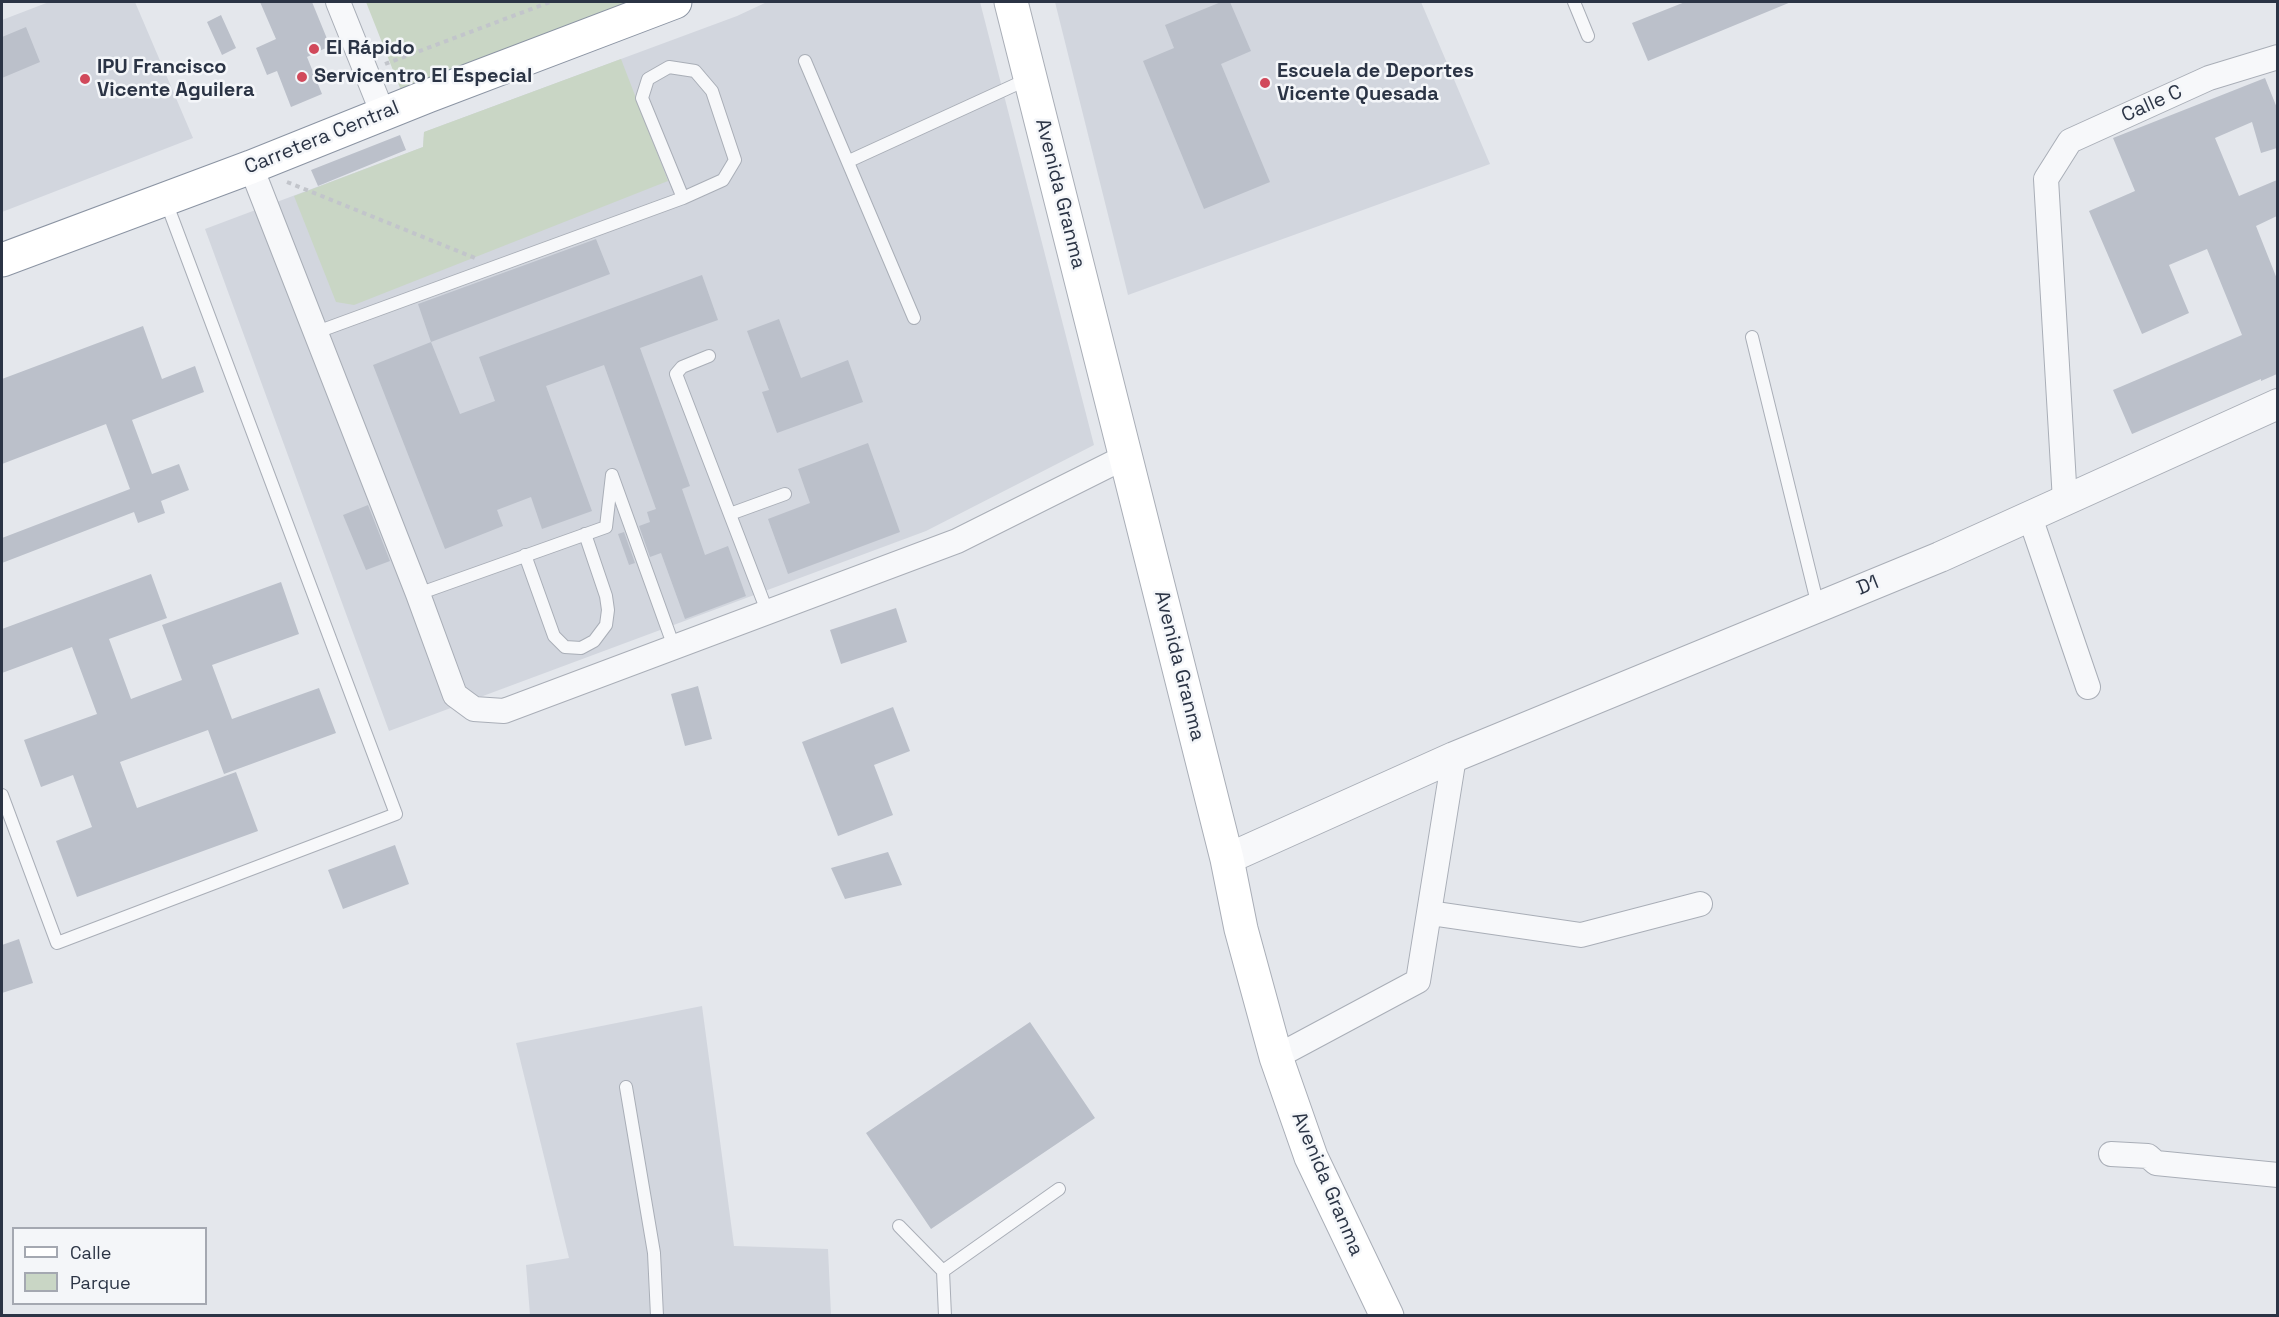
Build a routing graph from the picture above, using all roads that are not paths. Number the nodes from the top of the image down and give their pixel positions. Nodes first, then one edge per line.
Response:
1 (338, 2) edge
2 (675, 2) edge
3 (1011, 2) edge
4 (1574, 2) edge
5 (1588, 36) dead end
6 (2277, 57) edge
7 (805, 61) dead end
8 (1030, 78) junction
9 (383, 114) junction
10 (849, 161) junction
11 (251, 167) junction
12 (683, 198) junction
13 (165, 199) junction
14 (2, 260) edge
15 (914, 318) dead end
16 (316, 332) junction
17 (1752, 337) dead end
18 (709, 356) dead end
19 (2277, 404) edge
20 (1127, 456) junction
21 (785, 494) dead end
22 (2065, 501) junction
23 (730, 514) junction
24 (2030, 517) junction
25 (585, 534) junction
26 (525, 555) junction
27 (418, 594) junction
28 (1818, 606) junction
29 (767, 611) junction
30 (674, 647) junction
31 (2088, 687) dead end
32 (1454, 757) junction
33 (2, 795) edge
34 (1227, 859) junction
35 (1700, 904) dead end
36 (1430, 913) junction
37 (1276, 1057) junction
38 (626, 1087) dead end
39 (2111, 1154) dead end
40 (2277, 1176) edge
41 (1059, 1189) dead end
42 (899, 1226) dead end
43 (943, 1271) junction
44 (657, 1316) edge
45 (945, 1316) edge
46 (1387, 1316) edge

1 - 9 street
2 - 9 main road, Carretera Central
3 - 8 main road, Avenida Granma
4 - 5 lane
6 - 22 street, Calle C
7 - 10 lane
8 - 10 lane
8 - 20 main road, Avenida Granma
9 - 11 main road, Carretera Central
10 - 15 lane
11 - 13 main road, Carretera Central
11 - 16 street
12 - 12 lane
12 - 16 lane
13 - 14 main road, Carretera Central
13 - 33 lane
16 - 27 street
17 - 28 lane
18 - 23 lane
19 - 22 street, D1
20 - 29 street
20 - 34 main road, Avenida Granma
21 - 23 lane
22 - 24 street, D1
23 - 29 lane
24 - 28 street, D1
24 - 31 street
25 - 26 lane
25 - 26 lane
25 - 30 lane
26 - 27 lane
27 - 30 street
28 - 32 street, D1
29 - 30 street
32 - 34 street, D1
32 - 36 street
34 - 37 main road, Avenida Granma
35 - 36 street
36 - 37 street
37 - 46 main road, Avenida Granma
38 - 44 lane
39 - 40 street
41 - 43 lane
42 - 43 lane
43 - 45 lane

